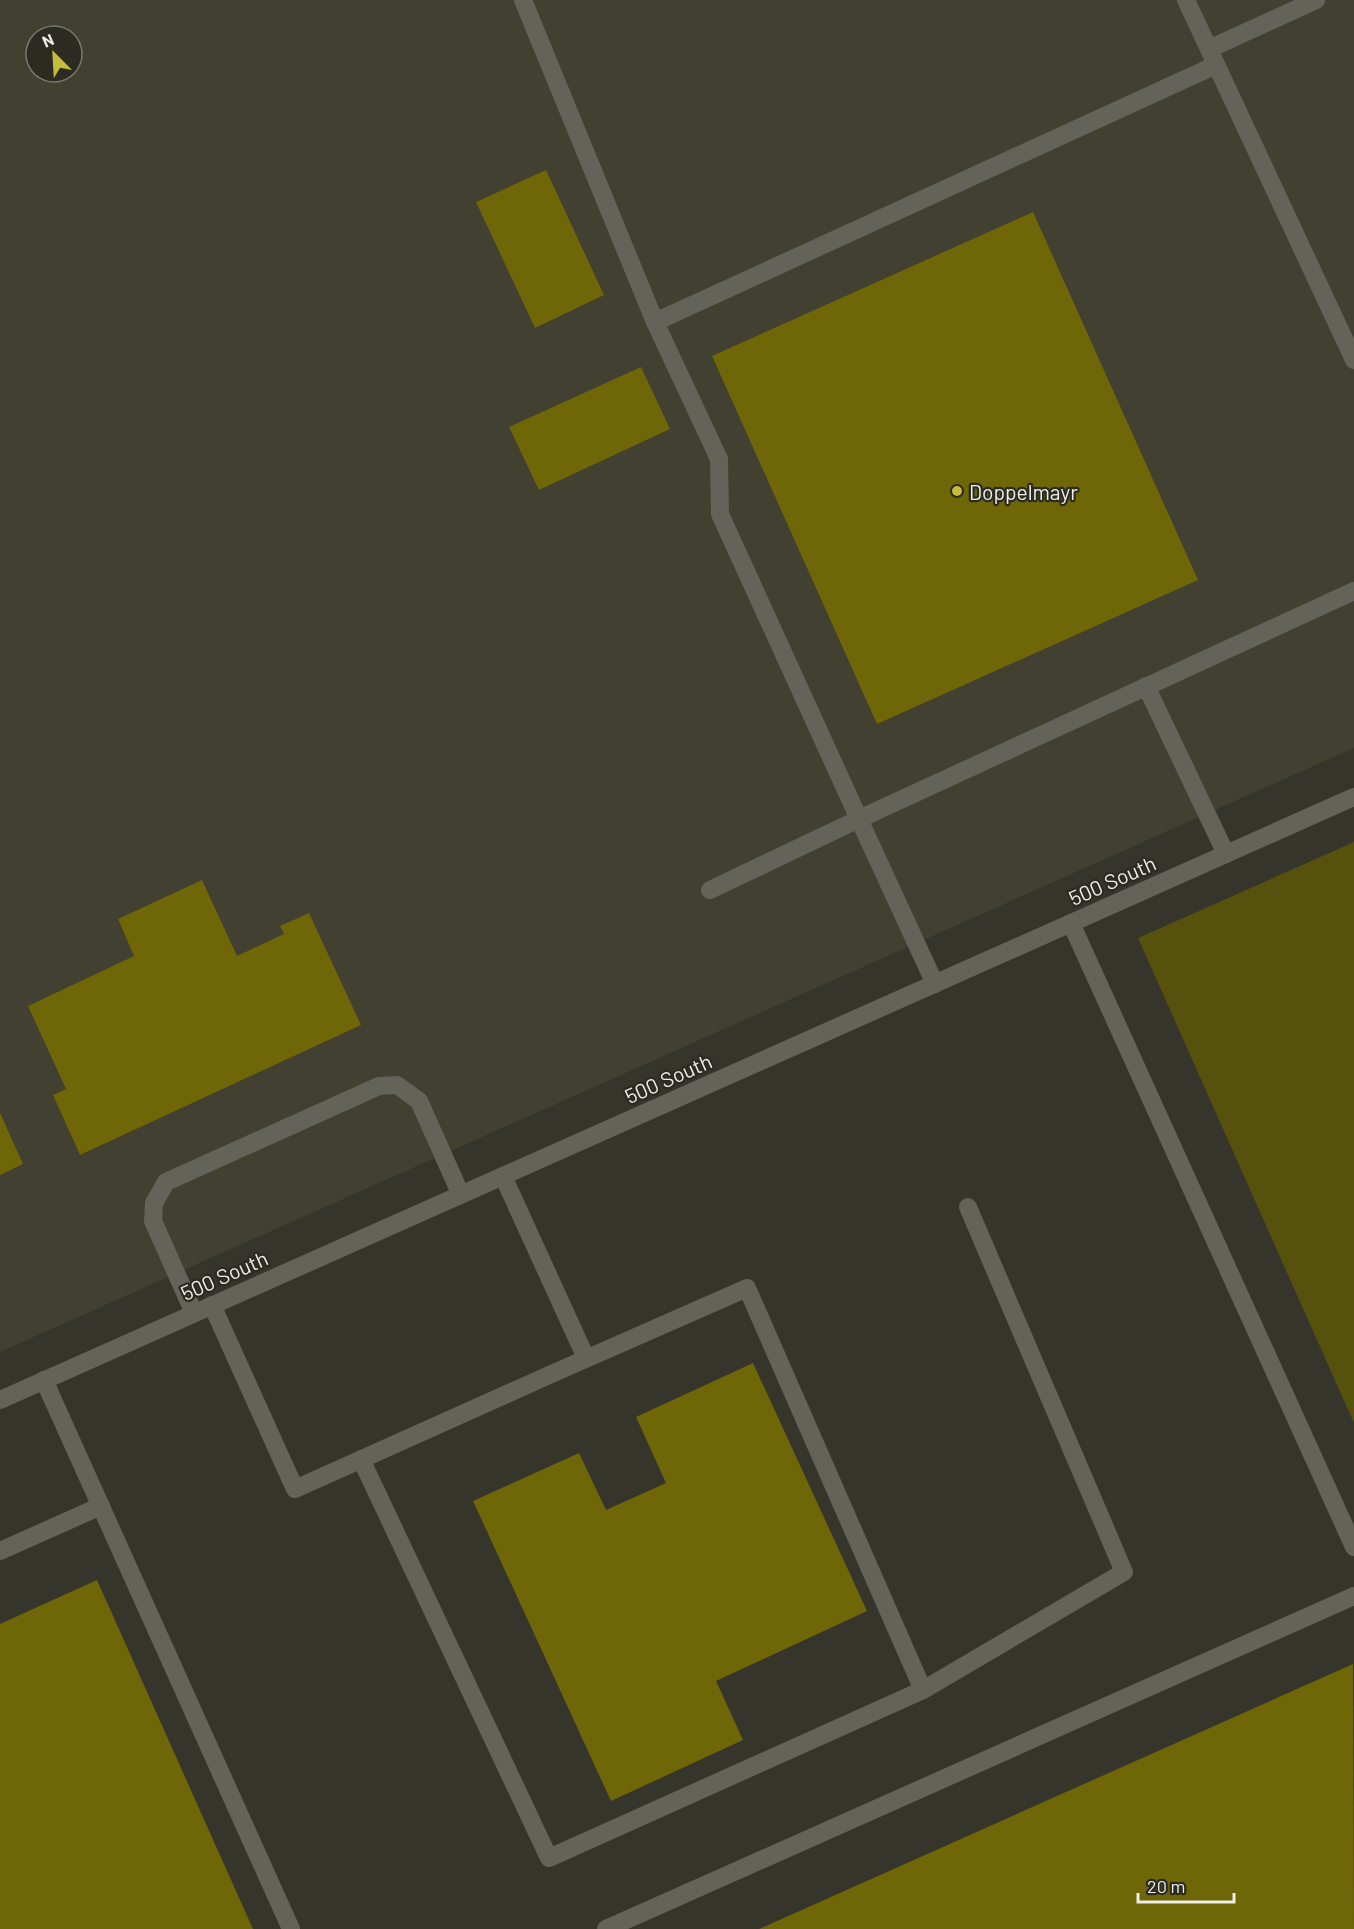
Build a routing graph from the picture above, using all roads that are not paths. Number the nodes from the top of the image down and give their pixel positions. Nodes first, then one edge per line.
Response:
1 (523, 0) edge
2 (1186, 0) edge
3 (1316, 0) edge
4 (1213, 57) junction
5 (655, 322) junction
6 (1354, 360) edge
7 (1354, 591) edge
8 (1146, 687) junction
9 (1354, 797) edge
10 (858, 819) junction
11 (1226, 854) junction
12 (710, 890) dead end
13 (1071, 923) junction
14 (935, 984) junction
15 (503, 1176) junction
16 (461, 1195) junction
17 (969, 1207) dead end
18 (212, 1305) junction
19 (194, 1313) junction
20 (586, 1358) junction
21 (44, 1380) junction
22 (0, 1400) edge
23 (361, 1459) junction
24 (101, 1506) junction
25 (1354, 1547) edge
26 (0, 1551) edge
27 (1354, 1596) edge
28 (923, 1690) junction
29 (291, 1929) edge
30 (606, 1929) edge

1 - 5 street
2 - 4 street
3 - 4 street
4 - 5 street
4 - 6 street
5 - 10 street
7 - 8 street
8 - 10 street
8 - 11 street
9 - 11 street, 500 South
10 - 12 street
10 - 14 street
11 - 13 street, 500 South
13 - 14 street, 500 South
13 - 25 street
14 - 15 street, 500 South
15 - 16 street, 500 South
15 - 20 street
16 - 18 street, 500 South
16 - 19 street
17 - 28 street
18 - 19 street, 500 South
18 - 23 street
19 - 21 street, 500 South
20 - 23 street
20 - 28 street
21 - 22 street, 500 South
21 - 24 street
23 - 28 street
24 - 26 street
24 - 29 street
27 - 30 street

